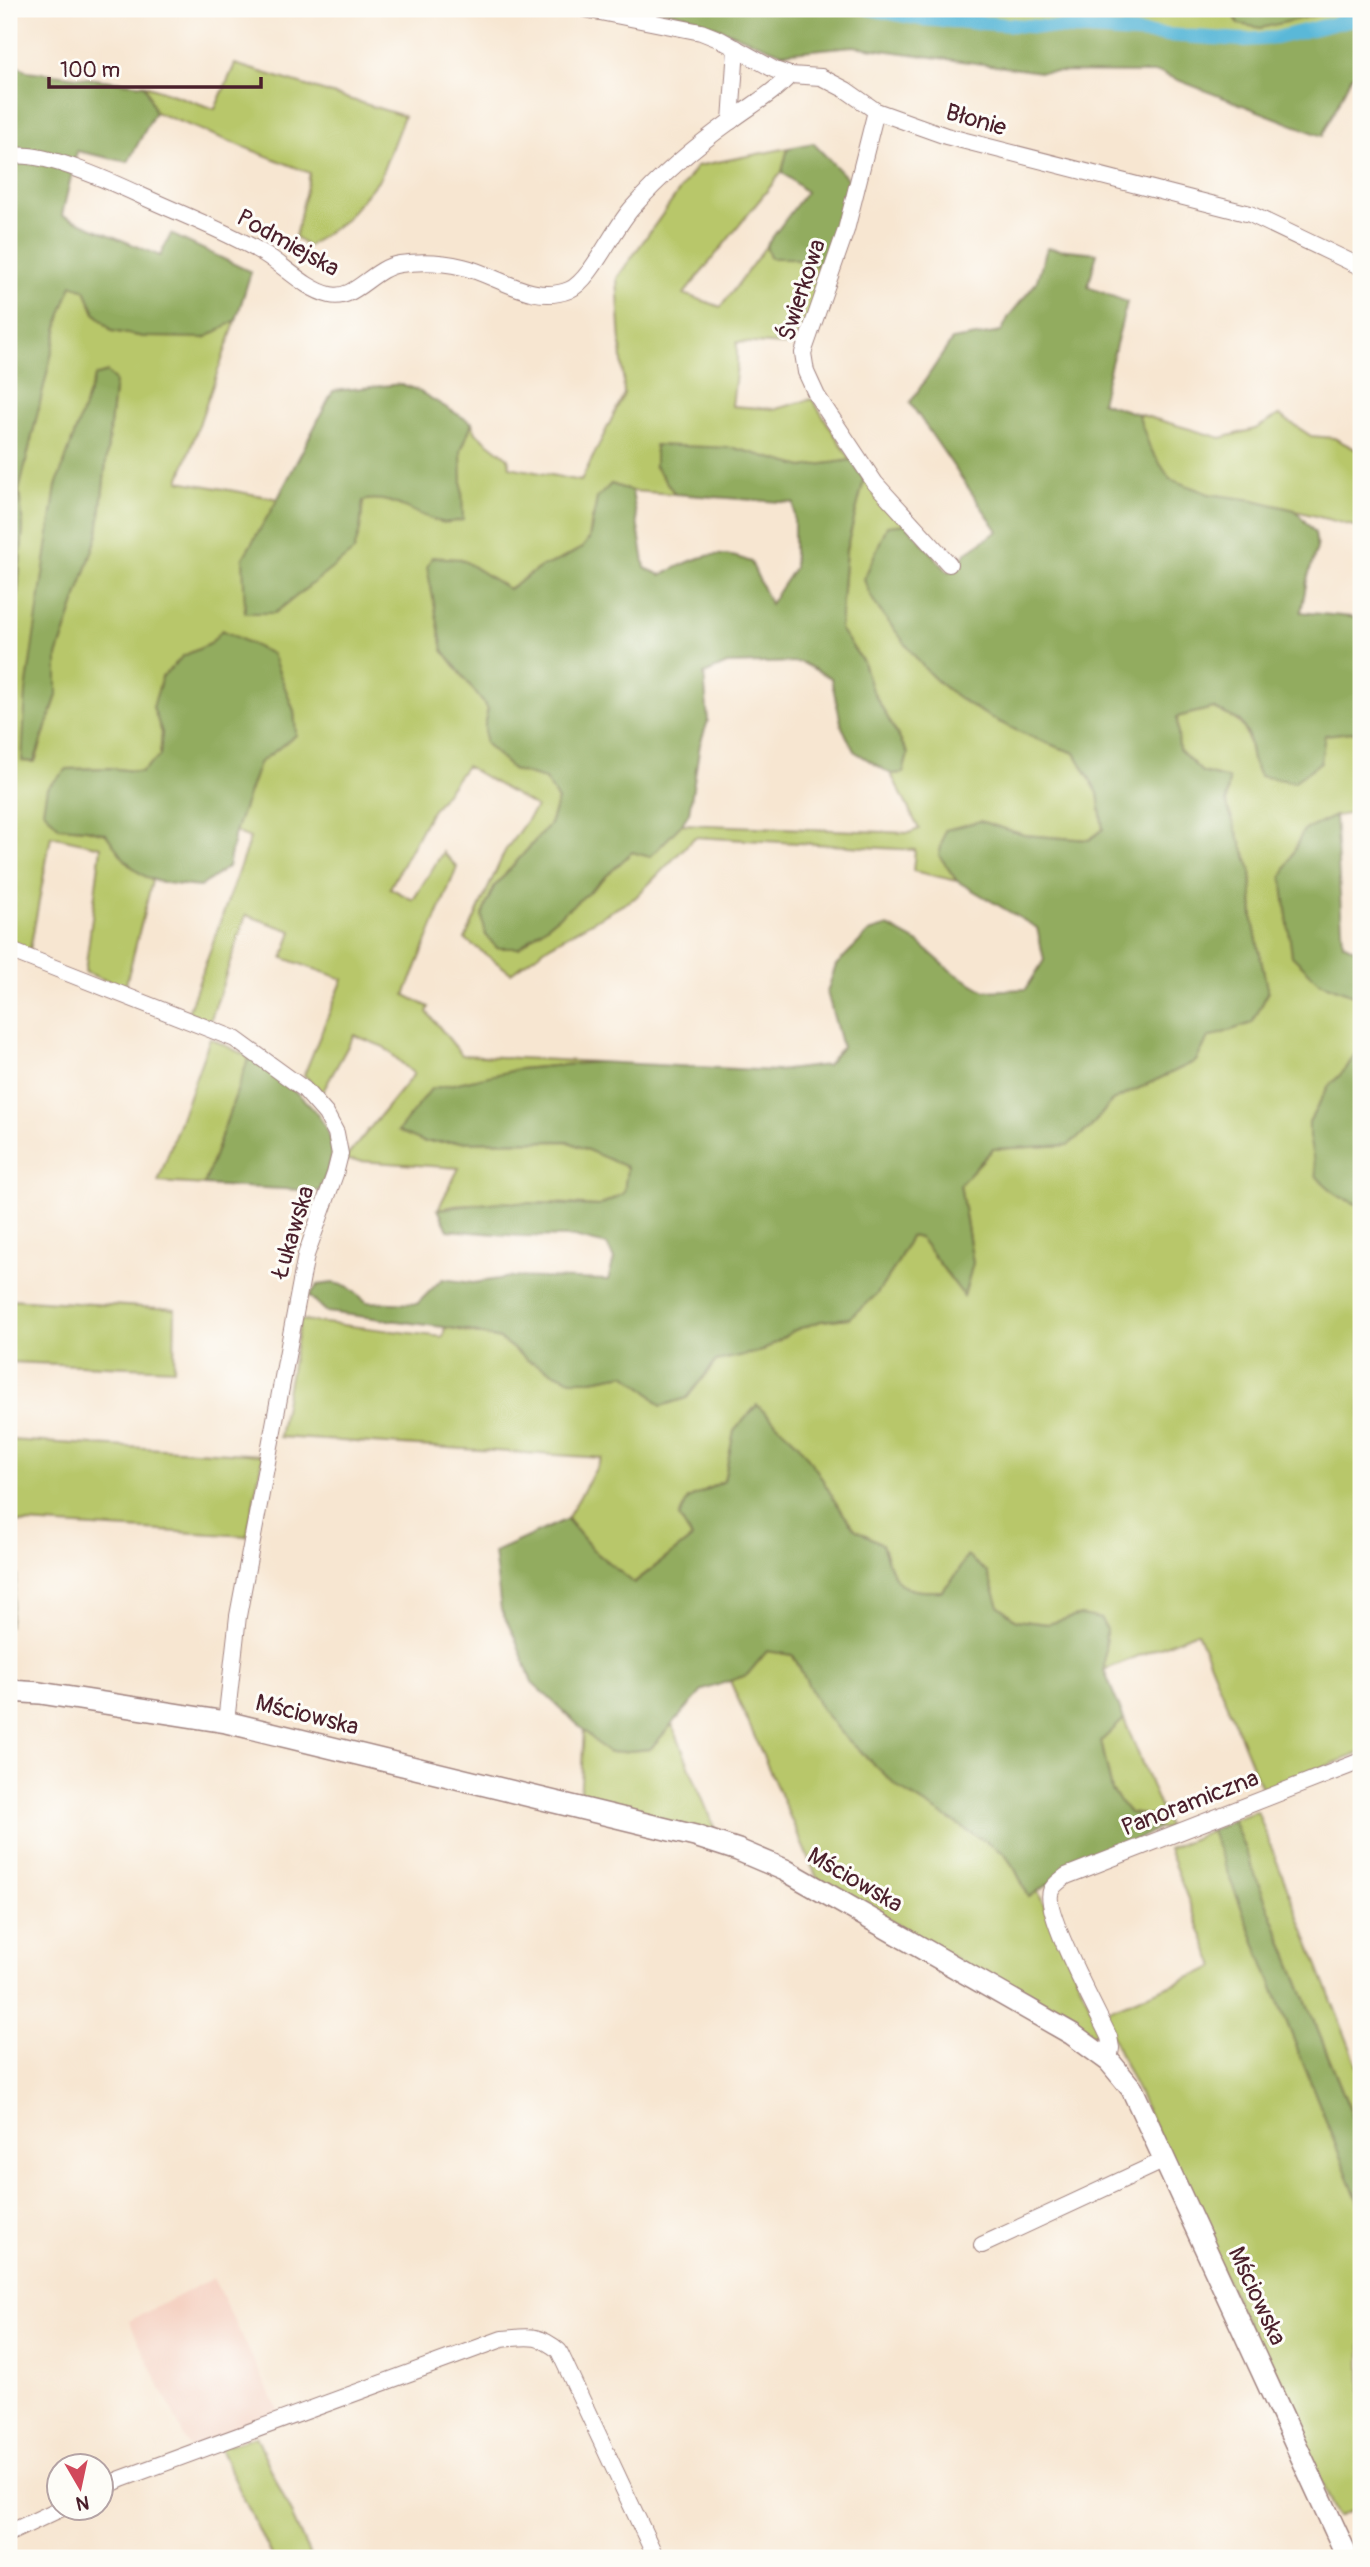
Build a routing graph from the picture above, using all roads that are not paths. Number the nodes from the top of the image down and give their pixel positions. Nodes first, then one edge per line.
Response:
1 (584, 9) edge
2 (736, 48) junction
3 (790, 75) junction
4 (876, 111) junction
5 (731, 121) junction
6 (9, 157) edge
7 (1361, 267) edge
8 (949, 564) dead end
9 (9, 950) edge
10 (9, 1691) edge
11 (226, 1723) junction
12 (1361, 1761) edge
13 (1109, 2061) junction
14 (1165, 2160) junction
15 (982, 2245) dead end
16 (116, 2482) edge
17 (46, 2516) edge
18 (9, 2533) edge
19 (656, 2558) edge
20 (1348, 2558) edge

1 - 2 street, Błonie
2 - 3 street, Błonie
2 - 5 street
3 - 4 street, Błonie
3 - 5 street, Podmiejska
4 - 7 street, Błonie
4 - 8 street, Świerkowa
5 - 6 street, Podmiejska
9 - 11 street, Łukawska
10 - 11 street, Mściowska
11 - 13 street, Mściowska
12 - 13 street, Panoramiczna
13 - 14 street, Mściowska
14 - 15 street
14 - 20 street, Mściowska
16 - 19 street
17 - 18 street

